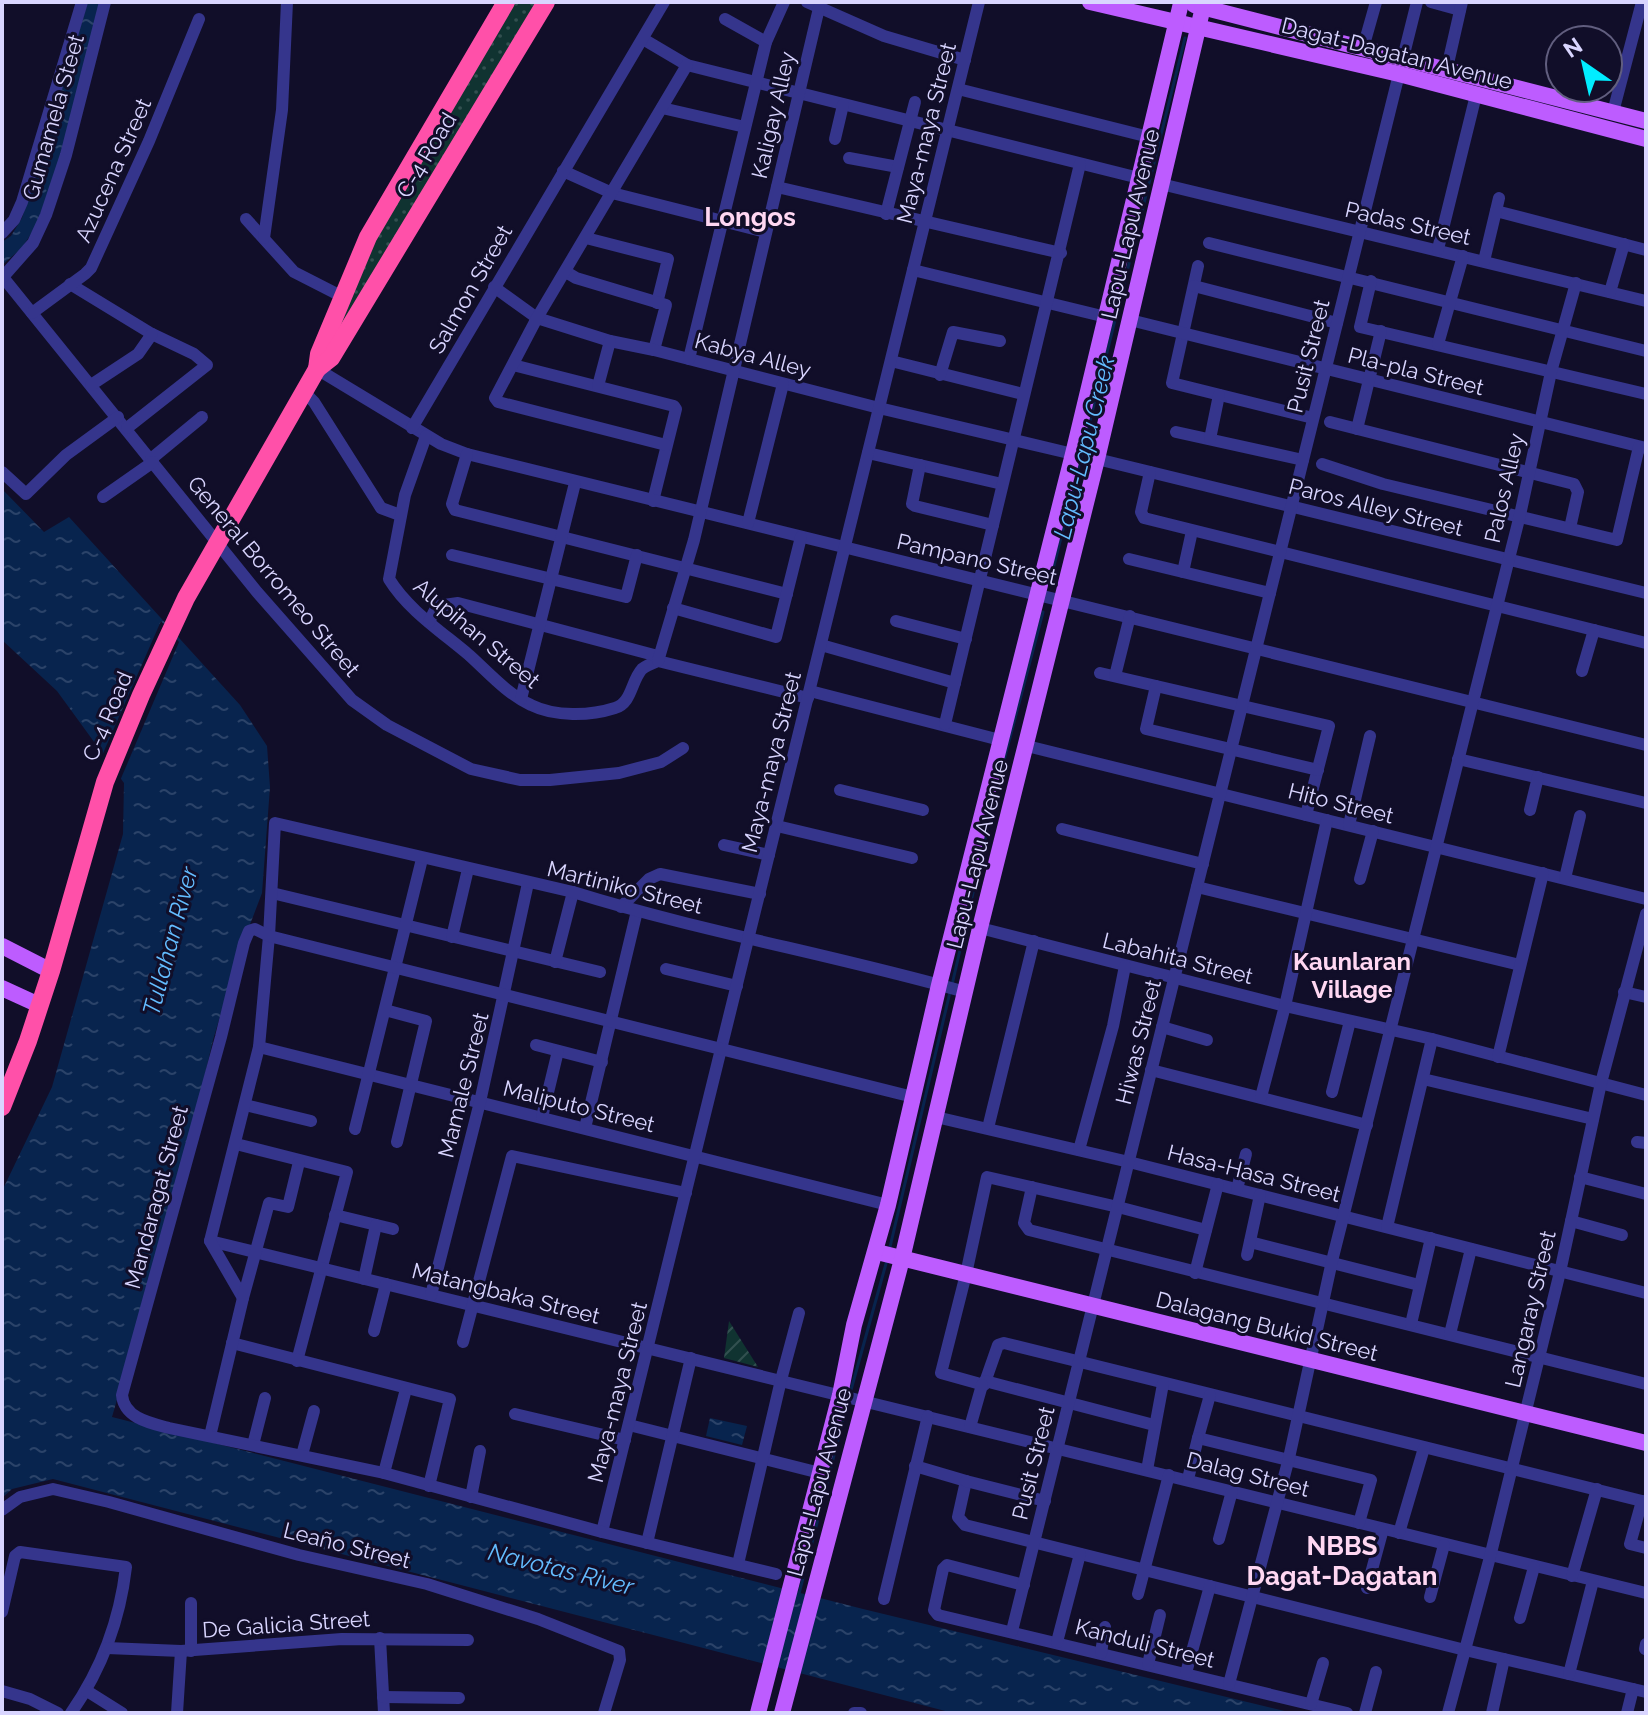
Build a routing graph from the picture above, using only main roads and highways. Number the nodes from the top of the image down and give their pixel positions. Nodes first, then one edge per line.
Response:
1 (506, 2) edge
2 (546, 2) edge
3 (1090, 2) edge
4 (1179, 2) edge
5 (1203, 4) edge
6 (1176, 23) junction
7 (1199, 28) junction
8 (1401, 66) junction
9 (1646, 121) edge
10 (1646, 139) edge
11 (317, 369) junction
12 (985, 800) junction
13 (1012, 807) junction
14 (2, 946) edge
15 (51, 971) junction
16 (2, 988) edge
17 (952, 988) junction
18 (39, 1005) junction
19 (2, 1107) edge
20 (877, 1252) junction
21 (902, 1259) junction
22 (1646, 1443) edge
23 (758, 1713) edge
24 (782, 1713) edge

1 - 11 highway, C-4 Road
2 - 11 highway, C-4 Road
3 - 6 main road, Dagat-Dagatan Avenue
4 - 5 main road, Dagat-Dagatan Avenue
4 - 6 main road, Lapu-Lapu Avenue
5 - 7 main road, Lapu-Lapu Avenue
5 - 8 main road, Dagat-Dagatan Avenue
6 - 7 main road, Dagat-Dagatan Avenue
6 - 12 main road, Lapu-Lapu Avenue
7 - 8 main road, Dagat-Dagatan Avenue
7 - 13 main road, Lapu-Lapu Avenue
8 - 9 main road, Dagat-Dagatan Avenue
8 - 10 main road, Dagat-Dagatan Avenue
11 - 15 highway, C-4 Road
12 - 13 main road
12 - 17 main road, Lapu-Lapu Avenue
13 - 17 main road, Lapu-Lapu Avenue
14 - 15 main road
15 - 18 highway, C-4 Road
16 - 18 main road
17 - 20 main road, Lapu-Lapu Avenue
17 - 21 main road, Lapu-Lapu Avenue
18 - 19 highway, C-4 Road
20 - 21 main road, Dalagang Bukid Street
20 - 23 main road, Lapu-Lapu Avenue
21 - 22 main road, Dalagang Bukid Street
21 - 24 main road, Lapu-Lapu Avenue

